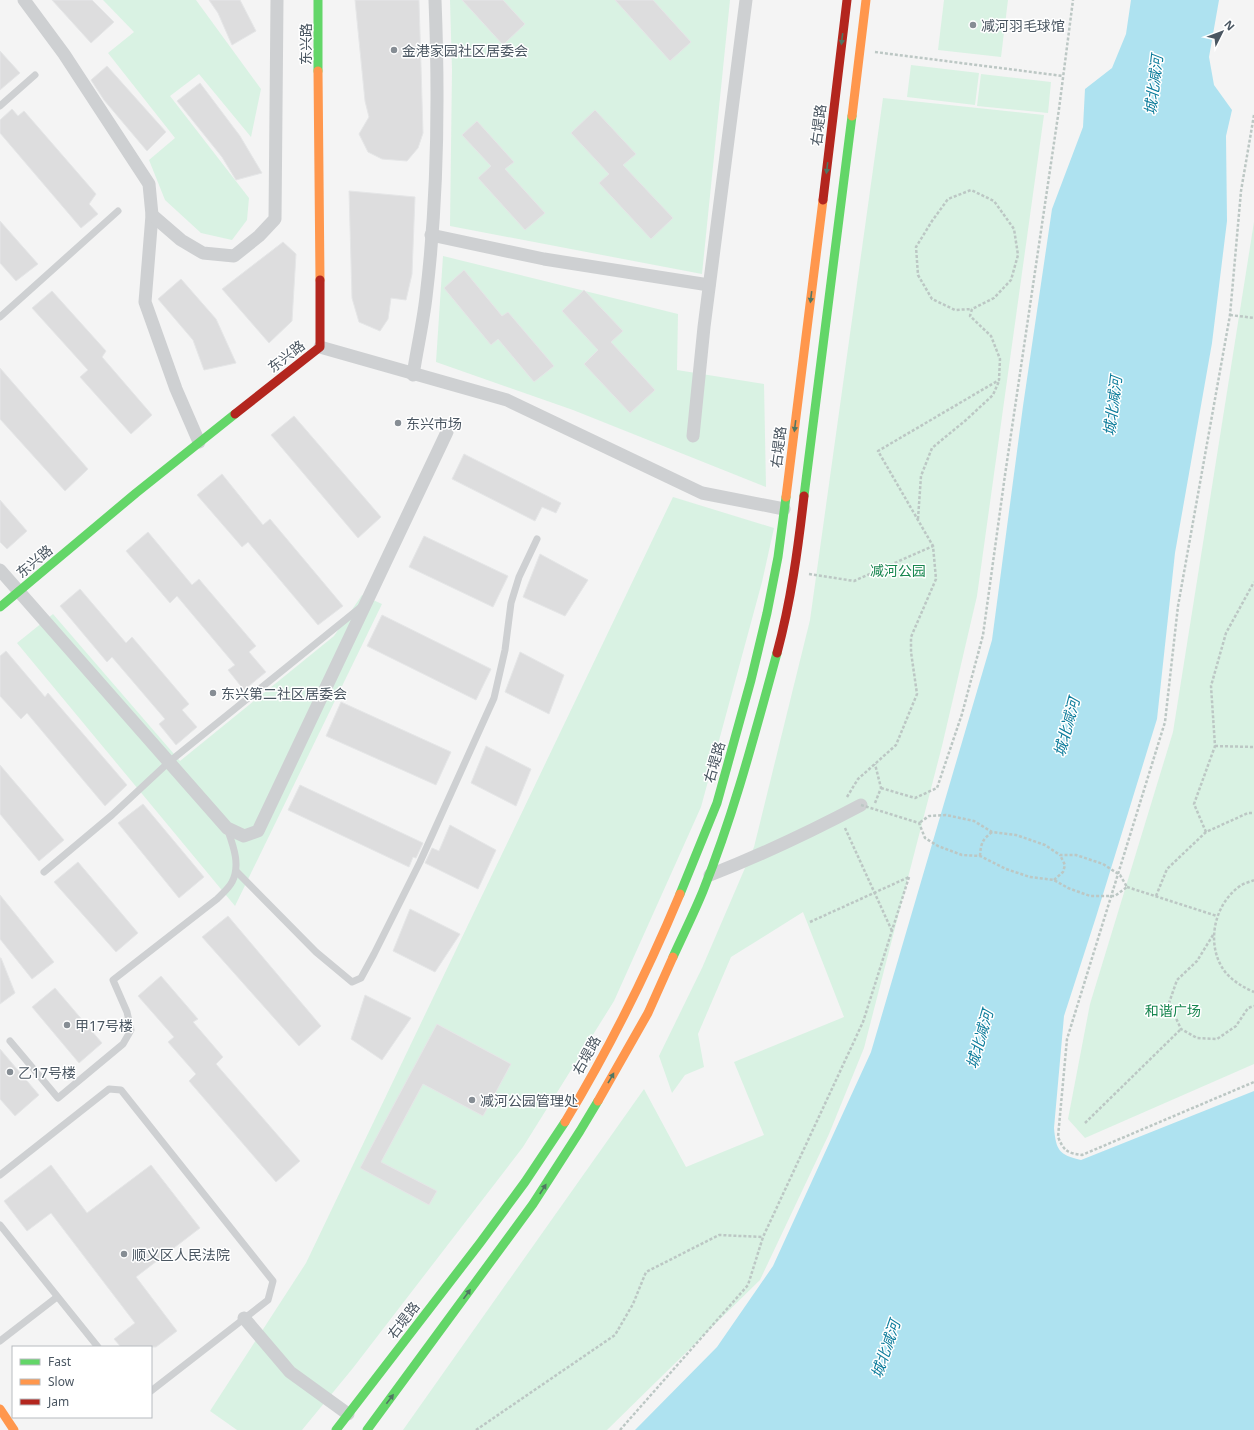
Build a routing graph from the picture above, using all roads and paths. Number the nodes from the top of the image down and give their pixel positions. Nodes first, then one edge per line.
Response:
1 (24, 0) edge
2 (277, 0) edge
3 (318, 0) edge
4 (435, 0) edge
5 (746, 0) edge
6 (847, 0) edge
7 (866, 0) edge
8 (1073, 0) edge
9 (860, 50) junction
10 (35, 75) dead end
11 (1063, 76) junction
12 (0, 106) edge
13 (1254, 115) edge
14 (118, 211) dead end
15 (152, 215) junction
16 (431, 235) junction
17 (709, 285) junction
18 (972, 309) junction
19 (1230, 315) junction
20 (0, 317) edge
21 (1254, 318) edge
22 (320, 347) junction
23 (413, 375) junction
24 (999, 380) junction
25 (447, 432) dead end
26 (693, 436) dead end
27 (199, 442) junction
28 (784, 510) junction
29 (918, 520) junction
30 (537, 539) dead end
31 (933, 546) junction
32 (0, 570) edge
33 (795, 570) junction
34 (1254, 582) edge
35 (18, 592) junction
36 (366, 603) junction
37 (0, 607) edge
38 (1215, 746) junction
39 (1254, 747) edge
40 (169, 762) junction
41 (875, 764) junction
42 (881, 788) junction
43 (867, 807) junction
44 (1254, 813) edge
45 (840, 817) junction
46 (919, 823) junction
47 (226, 828) junction
48 (992, 832) junction
49 (1206, 832) junction
50 (1060, 855) junction
51 (980, 856) junction
52 (44, 872) dead end
53 (237, 872) junction
54 (710, 875) junction
55 (1054, 880) junction
56 (1254, 880) edge
57 (1127, 887) junction
58 (876, 892) junction
59 (1156, 896) junction
60 (1217, 916) junction
61 (810, 922) dead end
62 (892, 930) junction
63 (1213, 935) junction
64 (1254, 992) edge
65 (1254, 1006) edge
66 (1181, 1029) junction
67 (10, 1041) dead end
68 (1254, 1082) edge
69 (1085, 1123) dead end
70 (0, 1175) edge
71 (0, 1225) edge
72 (763, 1237) junction
73 (56, 1296) junction
74 (244, 1318) junction
75 (0, 1341) edge
76 (97, 1346) edge
77 (152, 1390) edge
78 (0, 1409) edge
79 (348, 1414) junction
80 (14, 1430) edge
81 (336, 1430) edge
82 (367, 1430) edge
83 (476, 1430) edge
84 (620, 1430) edge

1 - 15 street
2 - 15 street
3 - 22 main road, 东兴路
4 - 16 street
5 - 17 street
6 -> 28 main road, 右堤路
7 - 9 main road
8 - 11 path
9 - 11 path
9 - 33 main road
10 - 12 lane
11 - 42 path
13 - 19 path
14 - 20 lane
15 - 27 street
16 - 17 street
16 - 23 street
17 - 26 street
18 - 18 path
18 - 24 path
19 - 21 path
19 - 68 path
22 - 23 street
22 - 27 main road, 东兴路
23 - 28 street
24 - 29 path
24 - 29 path
25 - 36 street
27 - 35 main road, 东兴路
28 - 79 main road, 右堤路
29 - 31 path
30 - 53 lane
31 - 33 path
31 - 41 path
32 - 35 street
33 - 54 main road
34 - 38 path
35 - 37 main road, 东兴路
35 - 40 street
36 - 40 lane
36 - 47 street
38 - 39 path
38 - 49 path
40 - 47 street
40 - 52 lane
41 - 42 path
41 - 45 path
42 - 43 path
43 - 45 street
43 - 46 path, bridge
44 - 49 path
45 - 54 street
45 - 58 path
46 - 48 path, bridge
46 - 51 path, bridge
47 - 53 lane
48 - 50 path, bridge
48 - 51 path
49 - 59 path
50 - 55 path
50 - 57 path, bridge
51 - 55 path, bridge
53 - 67 lane
82 -> 54 main road
55 - 57 path, bridge
56 - 60 path
57 - 59 path
58 - 61 path
58 - 62 path
58 - 62 path
59 - 60 path
60 - 63 path
62 - 72 path
63 - 64 path
63 - 66 path
65 - 66 path
66 - 69 path
70 - 74 lane
71 - 73 lane
72 - 83 path
72 - 84 path
73 - 75 lane
73 - 76 lane
74 - 77 lane
74 - 79 street
78 - 80 main road
79 - 81 main road, 右堤路

